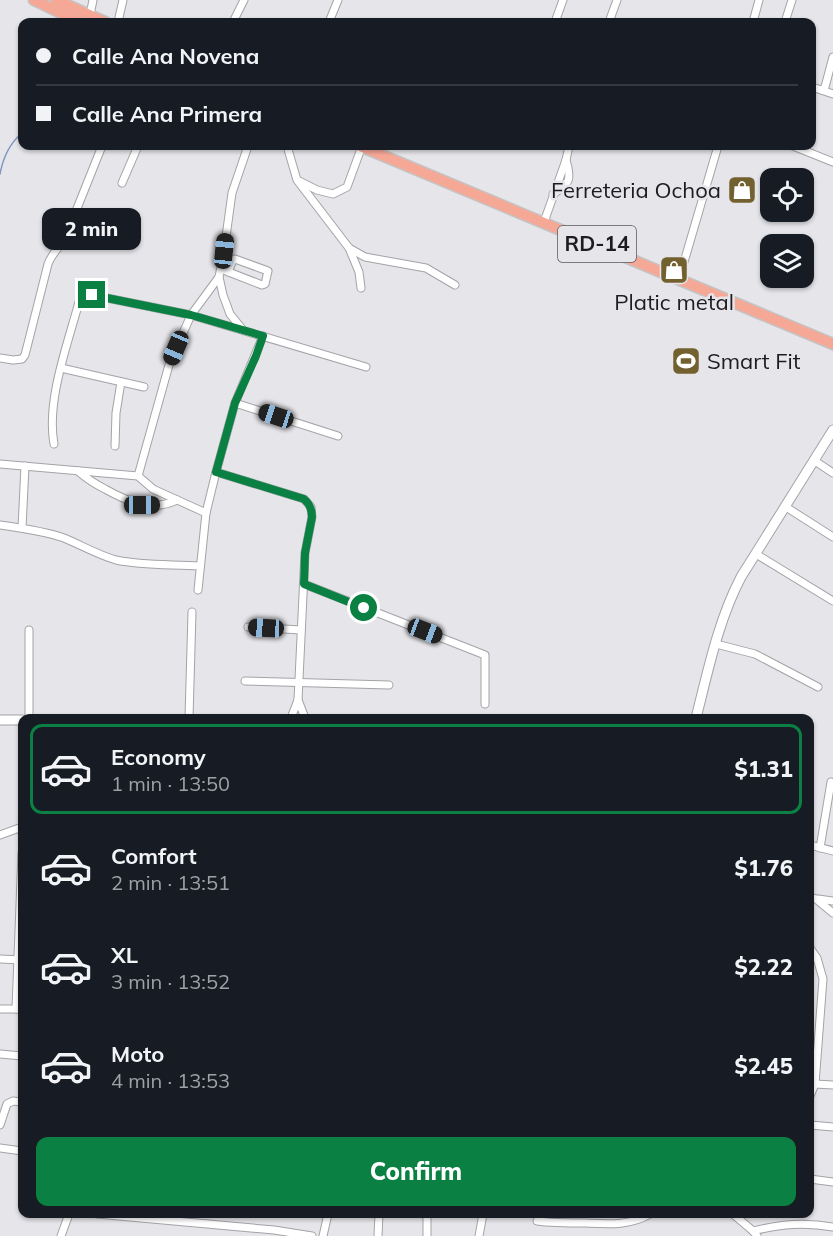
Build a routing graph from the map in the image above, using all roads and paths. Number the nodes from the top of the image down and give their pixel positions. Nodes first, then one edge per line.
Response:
1 (34, 0) edge
2 (93, 0) edge
3 (123, 0) edge
4 (244, 0) edge
5 (338, 0) edge
6 (562, 0) edge
7 (617, 0) edge
8 (759, 0) edge
9 (792, 0) edge
10 (53, 3) edge
11 (85, 17) edge
12 (119, 18) edge
13 (235, 18) edge
14 (331, 18) edge
15 (556, 18) edge
16 (610, 18) edge
17 (754, 18) edge
18 (786, 18) edge
19 (833, 57) edge
20 (816, 88) edge
21 (822, 90) junction
22 (833, 94) edge
23 (100, 150) edge
24 (136, 150) edge
25 (247, 150) edge
26 (288, 150) edge
27 (360, 150) edge
28 (371, 150) edge
29 (567, 150) edge
30 (717, 150) edge
31 (803, 150) edge
32 (833, 162) edge
33 (297, 180) junction
34 (122, 183) dead end
35 (544, 222) junction
36 (349, 248) junction
37 (224, 270) junction
38 (219, 277) junction
39 (679, 279) junction
40 (455, 285) dead end
41 (361, 288) dead end
42 (191, 315) junction
43 (243, 330) junction
44 (263, 336) junction
45 (833, 344) edge
46 (0, 358) edge
47 (366, 367) dead end
48 (61, 368) junction
49 (121, 382) junction
50 (144, 387) dead end
51 (235, 403) junction
52 (833, 430) edge
53 (338, 436) dead end
54 (54, 444) dead end
55 (115, 446) dead end
56 (815, 461) junction
57 (0, 464) edge
58 (25, 466) junction
59 (78, 471) junction
60 (216, 472) junction
61 (833, 472) edge
62 (138, 476) junction
63 (177, 500) junction
64 (786, 507) junction
65 (206, 513) junction
66 (0, 525) edge
67 (22, 528) junction
68 (833, 537) edge
69 (756, 554) junction
70 (200, 566) junction
71 (304, 584) junction
72 (198, 590) dead end
73 (833, 601) edge
74 (192, 612) dead end
75 (248, 627) dead end
76 (29, 630) dead end
77 (301, 630) junction
78 (716, 644) junction
79 (245, 681) dead end
80 (299, 683) junction
81 (389, 685) dead end
82 (818, 687) dead end
83 (298, 700) junction
84 (485, 704) dead end
85 (29, 714) edge
86 (189, 714) edge
87 (293, 714) edge
88 (303, 714) edge
89 (697, 714) edge
90 (0, 720) edge
91 (18, 720) edge
92 (831, 782) dead end
93 (830, 813) edge
94 (18, 828) edge
95 (0, 835) edge
96 (814, 846) edge
97 (820, 848) junction
98 (833, 851) edge
99 (814, 898) edge
100 (814, 899) edge
101 (833, 901) edge
102 (833, 913) edge
103 (814, 954) edge
104 (0, 959) edge
105 (18, 960) edge
106 (0, 1009) edge
107 (18, 1009) edge
108 (0, 1054) edge
109 (18, 1056) edge
110 (815, 1084) joint
111 (833, 1085) edge
112 (18, 1102) edge
113 (0, 1125) edge
114 (814, 1125) edge
115 (833, 1127) edge
116 (0, 1148) edge
117 (18, 1150) edge
118 (814, 1180) edge
119 (833, 1182) edge
120 (68, 1218) edge
121 (140, 1218) edge
122 (327, 1218) edge
123 (379, 1218) edge
124 (427, 1218) edge
125 (482, 1218) edge
126 (641, 1218) edge
127 (737, 1218) edge
128 (537, 1221) dead end
129 (833, 1227) edge
130 (753, 1234) edge
131 (61, 1236) edge
132 (312, 1236) edge
133 (323, 1236) edge
134 (378, 1236) edge
135 (427, 1236) edge
136 (479, 1236) edge

1 - 10 main road
2 - 11 street
3 - 12 street
4 - 13 street
5 - 14 street
6 - 15 street
7 - 16 street
8 - 17 street
9 - 18 street
10 - 11 main road
19 - 21 street
20 - 21 street
21 - 22 street
23 - 46 street
24 - 34 street
25 - 37 street
26 - 33 street
27 - 33 street
28 - 35 main road, RD-14
29 - 35 street
30 - 39 street
31 - 32 street
33 - 36 street
35 - 39 main road, RD-14
36 - 40 street
36 - 41 street
37 - 37 street
37 - 38 street
38 - 42 street
38 - 43 street
39 - 45 main road, RD-14
42 - 43 street
42 - 48 street
42 - 62 street
43 - 44 street
44 - 47 street
44 - 51 street
48 - 49 street
48 - 54 street
49 - 50 street
49 - 55 street
51 - 53 street
51 - 60 street
52 - 56 street
56 - 61 street
56 - 64 street
57 - 58 street
58 - 59 street
58 - 67 street
59 - 62 street
59 - 63 street
60 - 65 street
60 - 71 street
62 - 63 street
63 - 65 street
64 - 68 street
64 - 69 street
65 - 70 street
66 - 67 street
67 - 70 street
69 - 73 street
69 - 78 street
70 - 72 street
71 - 77 street
71 - 84 street
74 - 86 street
75 - 77 street
76 - 85 street
77 - 80 street
78 - 82 street
78 - 89 street
79 - 80 street
80 - 81 street
80 - 83 street
83 - 87 street
83 - 88 street
90 - 91 street
92 - 93 street
93 - 97 street
94 - 95 street
96 - 97 street
97 - 98 street
99 - 101 street
100 - 102 street
103 - 110 street
104 - 105 street
106 - 107 street
108 - 109 street
110 - 111 street
112 - 113 street
114 - 115 street
116 - 117 street
118 - 119 street
120 - 131 street
121 - 132 street
122 - 133 street
123 - 134 street
124 - 135 street
125 - 136 street
126 - 128 street
127 - 130 street
129 - 130 street

